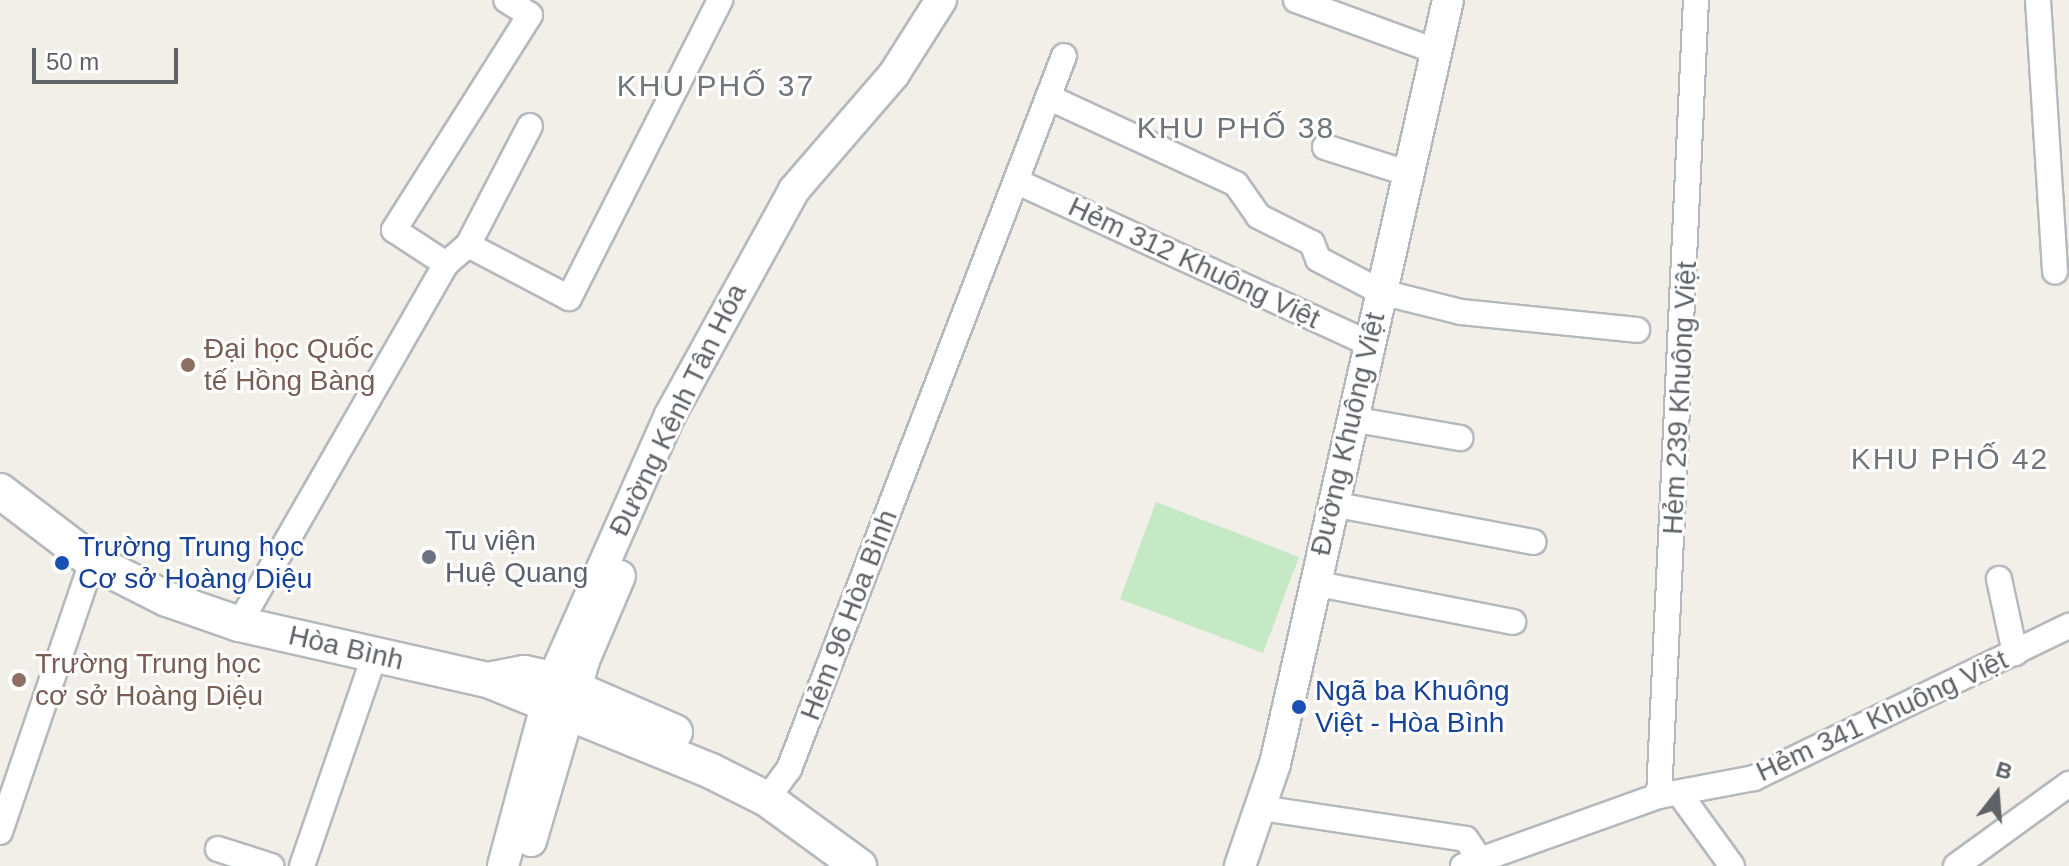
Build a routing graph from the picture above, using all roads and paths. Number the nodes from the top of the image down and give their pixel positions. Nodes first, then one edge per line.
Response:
1 (506, 0) edge
2 (720, 0) edge
3 (941, 0) edge
4 (960, 0) edge
5 (1296, 0) edge
6 (1448, 0) edge
7 (1696, 0) edge
8 (2038, 0) edge
9 (1435, 51) junction
10 (1064, 56) dead end
11 (1048, 97) junction
12 (530, 126) dead end
13 (1325, 147) dead end
14 (1407, 173) junction
15 (1020, 183) junction
16 (468, 245) junction
17 (446, 264) junction
18 (2055, 271) dead end
19 (1381, 292) junction
20 (1637, 330) dead end
21 (1368, 343) junction
22 (1351, 419) junction
23 (1460, 438) dead end
24 (0, 491) edge
25 (1332, 504) junction
26 (1533, 542) dead end
27 (92, 561) junction
28 (1999, 579) dead end
29 (1313, 583) junction
30 (1513, 622) dead end
31 (239, 624) junction
32 (2069, 626) edge
33 (2015, 653) junction
34 (375, 654) junction
35 (562, 698) junction
36 (2069, 784) edge
37 (1669, 795) junction
38 (767, 799) junction
39 (1261, 808) junction
40 (0, 832) edge
41 (218, 849) dead end
42 (1472, 863) edge
43 (271, 866) edge
44 (302, 866) edge
45 (503, 866) edge
46 (524, 866) edge
47 (859, 866) edge
48 (1240, 866) edge
49 (1732, 866) edge
50 (1956, 866) edge

1 - 17 street
2 - 16 street
3 - 35 street, Đường Kênh Tân Hóa
4 - 35 street, Đường Kênh Tân Hóa
5 - 9 street
6 - 9 street, Đường Khuông Việt
7 - 37 street, Hẻm 239 Khuông Việt
8 - 18 street
9 - 14 street, Đường Khuông Việt
10 - 11 street, Hẻm 96 Hòa Bình
11 - 15 street, Hẻm 96 Hòa Bình
11 - 19 street
12 - 16 street
13 - 14 street
14 - 19 street, Đường Khuông Việt
15 - 21 street, Hẻm 312 Khuông Việt
15 - 38 street, Hẻm 96 Hòa Bình
16 - 17 street
17 - 31 street
19 - 20 street
19 - 21 street, Đường Khuông Việt
21 - 22 street, Đường Khuông Việt
22 - 23 street
22 - 25 street, Đường Khuông Việt
24 - 27 main road, Hòa Bình
25 - 26 street
25 - 29 street, Đường Khuông Việt
27 - 31 main road, Hòa Bình
27 - 40 street
28 - 33 street
29 - 30 street
29 - 39 street, Đường Khuông Việt
31 - 34 main road, Hòa Bình
32 - 33 street, Hẻm 341 Khuông Việt
33 - 37 street, Hẻm 341 Khuông Việt
34 - 35 main road, Hòa Bình
34 - 44 street
35 - 38 main road, Hòa Bình
35 - 45 street, Đường Kênh Tân Hóa
35 - 46 street, Đường Kênh Tân Hóa
36 - 50 street
37 - 42 street, Hẻm 341 Khuông Việt
37 - 49 street
38 - 47 main road, Hòa Bình
39 - 42 street
39 - 48 street, Đường Khuông Việt
41 - 43 street

